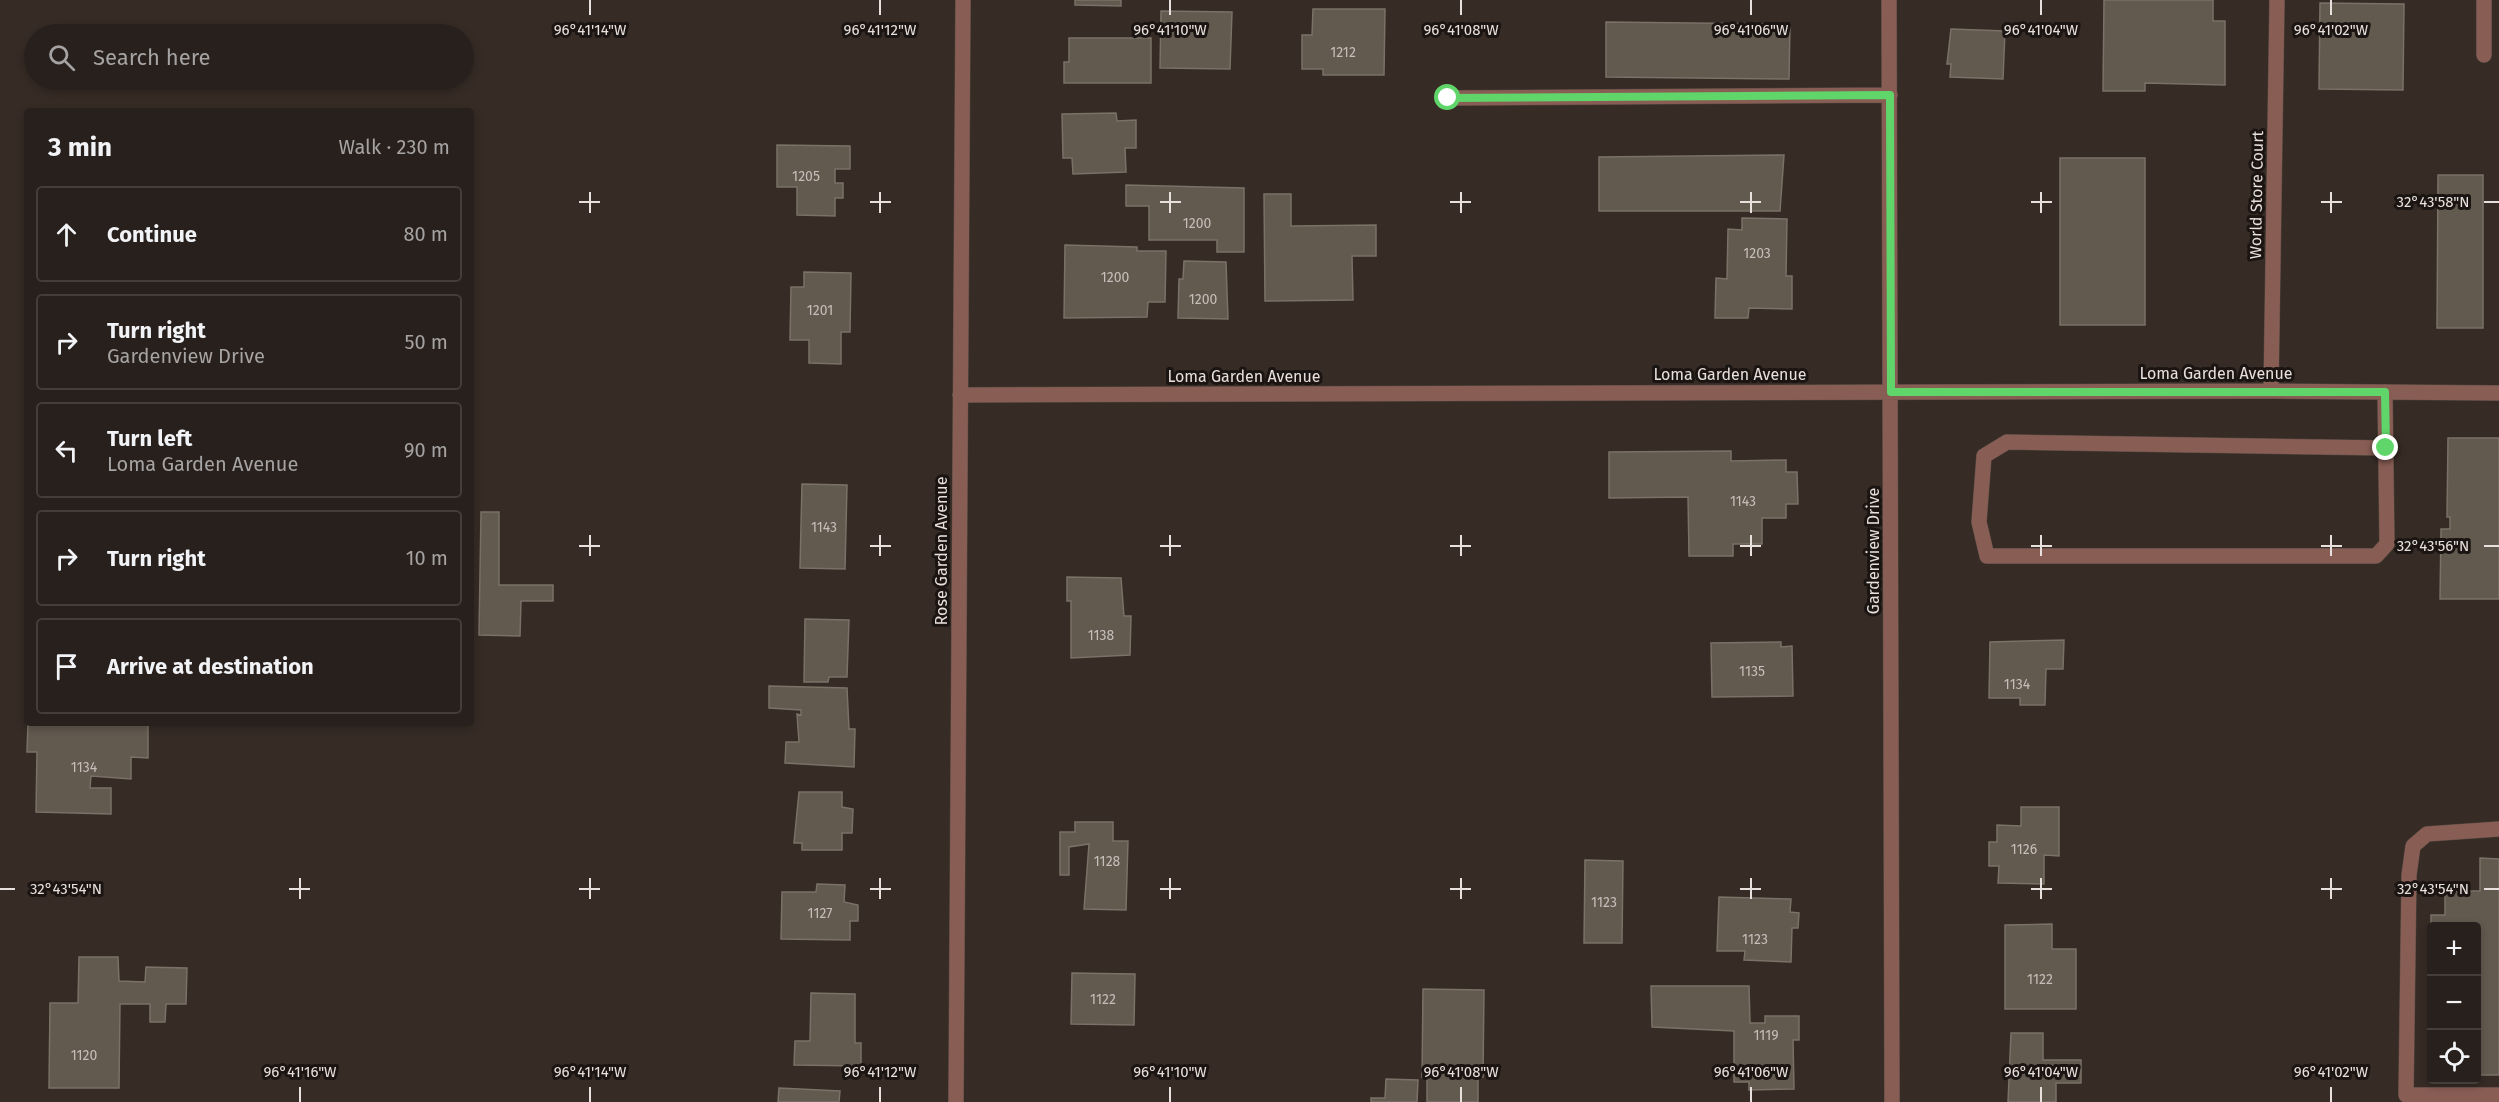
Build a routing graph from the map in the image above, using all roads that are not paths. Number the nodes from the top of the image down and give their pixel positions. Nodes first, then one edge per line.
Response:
1 (963, 0) edge
2 (1889, 0) edge
3 (2277, 0) edge
4 (2484, 0) edge
5 (2484, 55) dead end
6 (1890, 95) junction
7 (1448, 98) dead end
8 (2271, 391) junction
9 (1891, 392) junction
10 (2385, 392) junction
11 (2499, 393) edge
12 (960, 395) junction
13 (2386, 448) junction
14 (2499, 829) edge
15 (2499, 1095) edge
16 (956, 1102) edge
17 (1892, 1102) edge

1 - 12 street, Rose Garden Avenue
2 - 6 street, Gardenview Drive
3 - 8 street, World Store Court
4 - 5 street
6 - 7 street
6 - 9 street, Gardenview Drive
8 - 9 street, Loma Garden Avenue
8 - 10 street, Loma Garden Avenue
9 - 12 street, Loma Garden Avenue
9 - 17 street, Gardenview Drive
10 - 11 street, Loma Garden Avenue
10 - 13 street
12 - 16 street, Rose Garden Avenue
13 - 13 street
14 - 15 street

